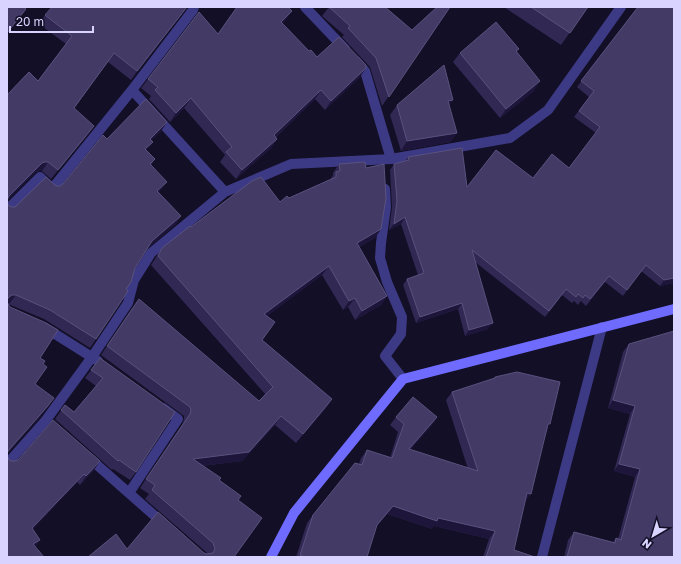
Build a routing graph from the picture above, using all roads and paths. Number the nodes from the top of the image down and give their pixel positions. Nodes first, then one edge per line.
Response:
1 (194, 7) edge
2 (305, 7) edge
3 (621, 7) edge
4 (132, 90) junction
5 (386, 162) junction
6 (384, 183) edge
7 (225, 192) junction
8 (7, 210) edge
9 (674, 309) edge
10 (34, 322) edge
11 (602, 328) junction
12 (92, 357) junction
13 (105, 366) edge
14 (403, 379) junction
15 (154, 401) edge
16 (82, 451) edge
17 (7, 464) edge
18 (129, 493) junction
19 (174, 532) edge
20 (271, 557) edge
21 (542, 557) edge

1 - 4 street
2 - 5 street
3 - 5 street
4 - 7 street
4 - 8 street
5 - 7 street
6 - 14 street
7 - 12 street
9 - 11 street
10 - 12 street
11 - 14 street
11 - 21 street
12 - 13 street
12 - 17 street
14 - 20 street
15 - 18 street
16 - 18 street
18 - 19 street

